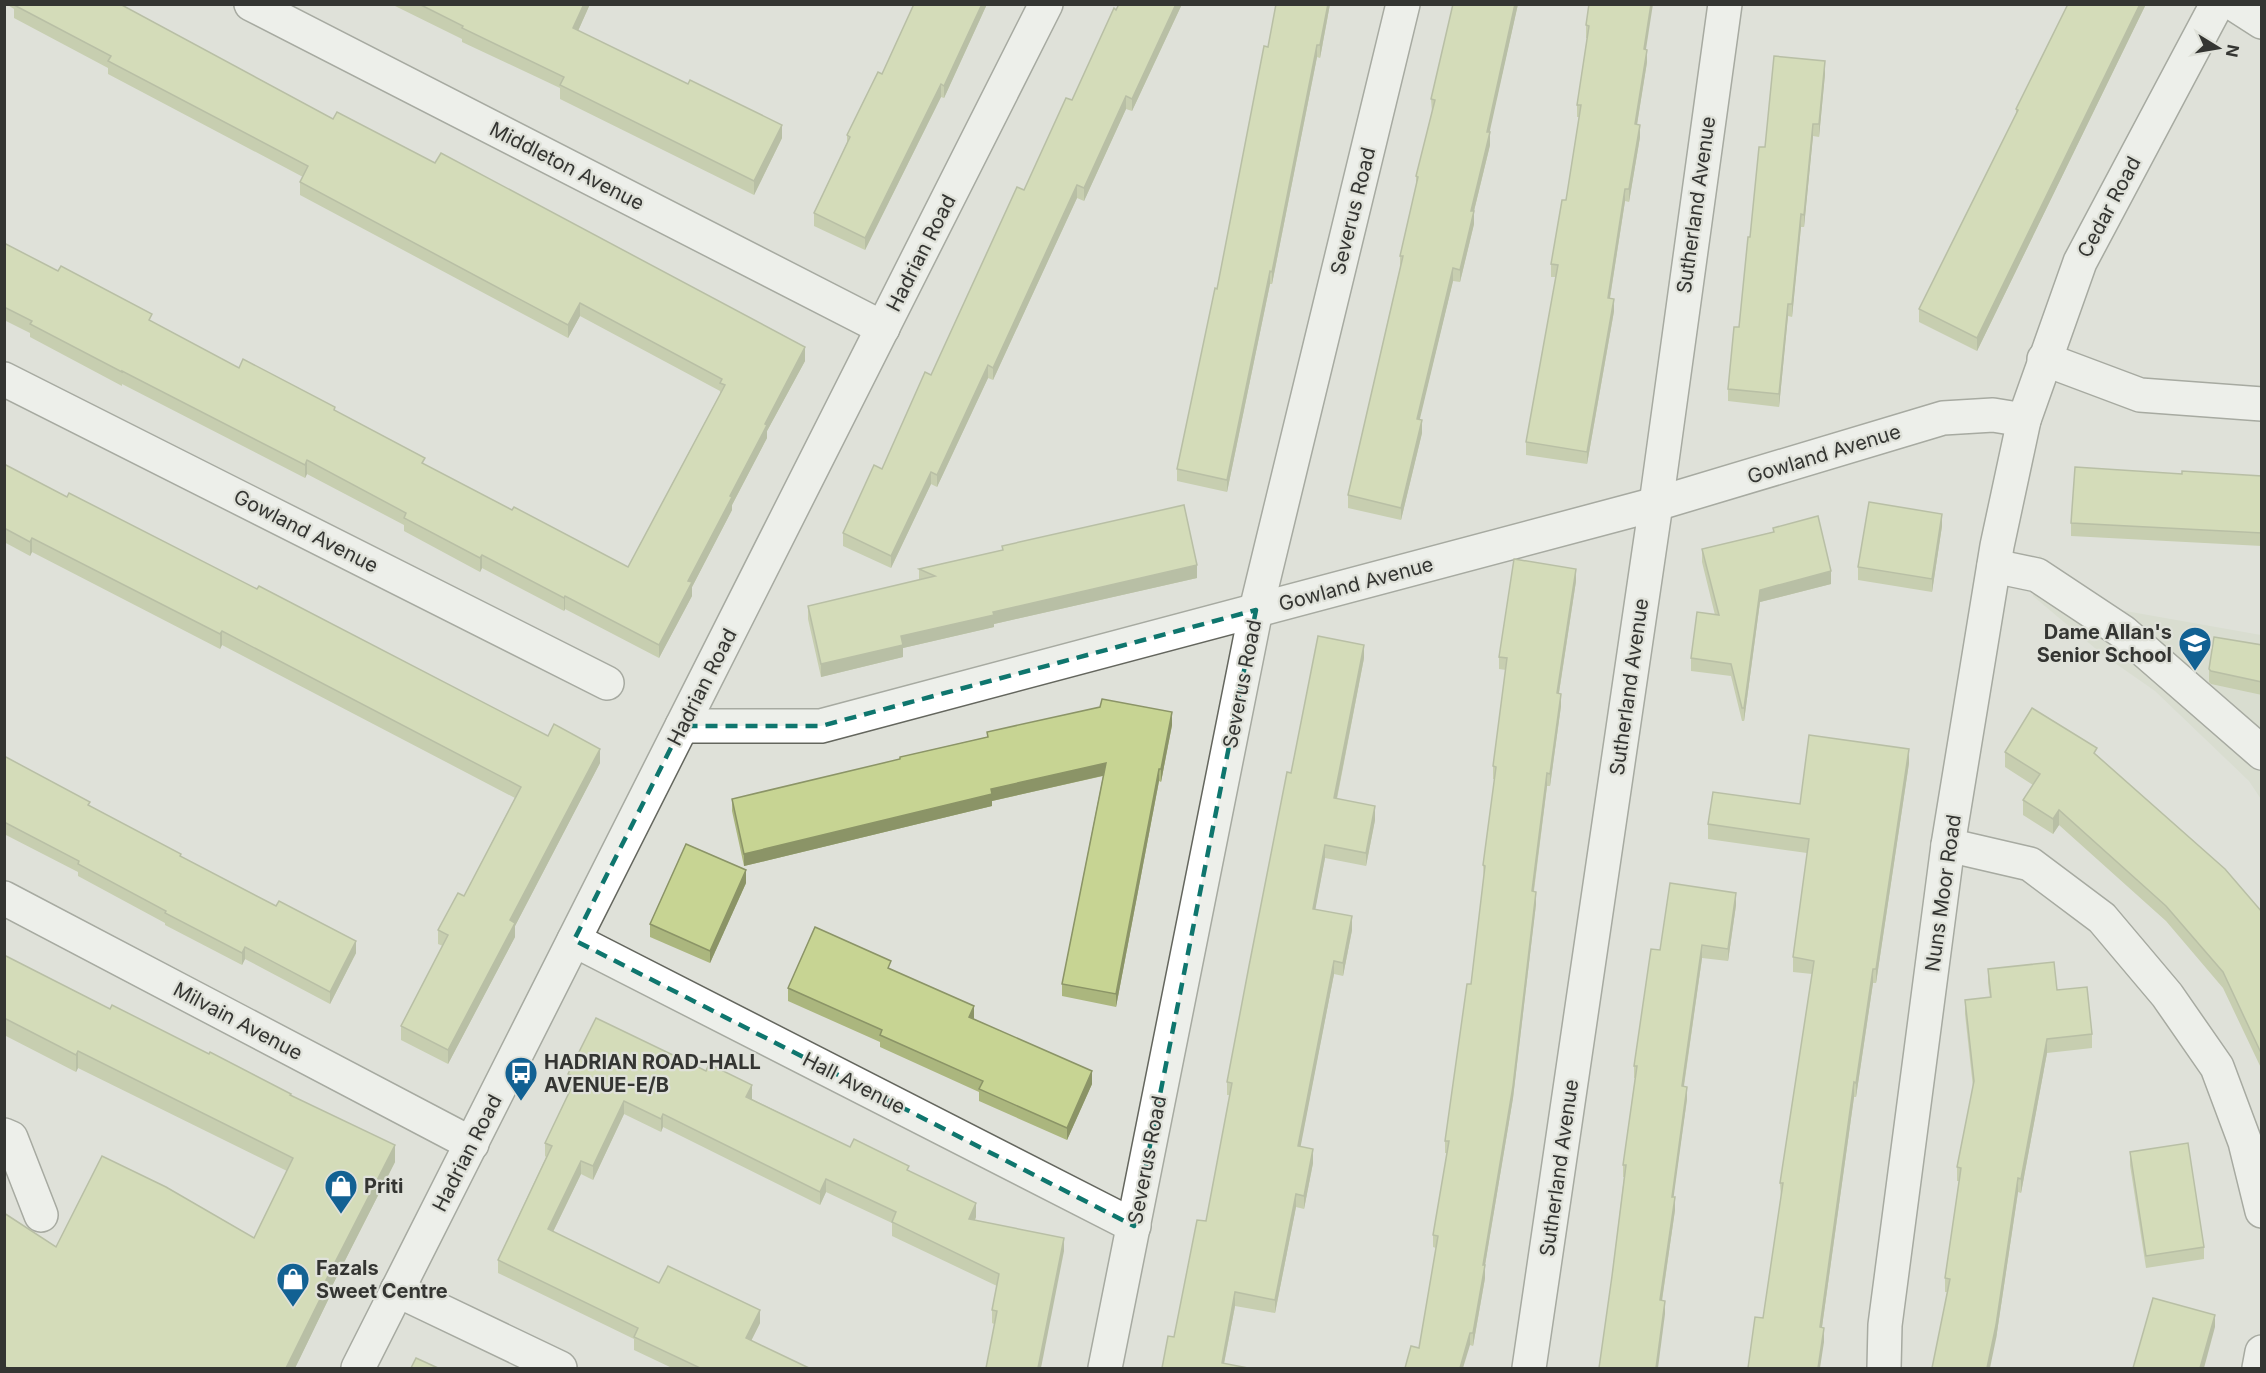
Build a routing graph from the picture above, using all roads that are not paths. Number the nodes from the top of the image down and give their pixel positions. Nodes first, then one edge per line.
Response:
1 (251, 4) edge
2 (1046, 4) edge
3 (1402, 4) edge
4 (1725, 4) edge
5 (2217, 4) edge
6 (2234, 4) edge
7 (2262, 22) edge
8 (883, 328) junction
9 (2044, 359) junction
10 (4, 379) edge
11 (2262, 404) edge
12 (2024, 420) junction
13 (1656, 504) junction
14 (1994, 566) junction
15 (1256, 610) junction
16 (607, 683) dead end
17 (682, 726) junction
18 (2262, 753) edge
19 (1948, 845) junction
20 (4, 898) edge
21 (574, 940) junction
22 (4, 1135) edge
23 (472, 1144) junction
24 (2262, 1211) edge
25 (41, 1215) dead end
26 (1134, 1227) junction
27 (398, 1290) junction
28 (2262, 1352) edge
29 (358, 1368) edge
30 (560, 1368) edge
31 (1105, 1368) edge
32 (1529, 1368) edge
33 (1884, 1368) edge
34 (2259, 1368) edge

1 - 8 street, Middleton Avenue
2 - 8 street, Hadrian Road
3 - 15 street, Severus Road
4 - 13 street, Sutherland Avenue
5 - 9 street, Cedar Road
6 - 7 street
8 - 17 street, Hadrian Road
9 - 11 street
9 - 12 street, Cedar Road
10 - 16 street, Gowland Avenue
12 - 13 street, Gowland Avenue
12 - 14 street, Nuns Moor Road
13 - 15 street, Gowland Avenue
13 - 32 street, Sutherland Avenue
14 - 18 street
14 - 19 street, Nuns Moor Road
15 - 17 street, Gowland Avenue
15 - 26 street, Severus Road
17 - 21 street, Hadrian Road
19 - 24 street
19 - 33 street, Nuns Moor Road
20 - 23 street, Milvain Avenue
21 - 23 street, Hadrian Road
21 - 26 street, Hall Avenue
22 - 25 street
23 - 27 street, Hadrian Road
26 - 31 street, Severus Road
27 - 29 street, Hadrian Road
27 - 30 street
28 - 34 street

